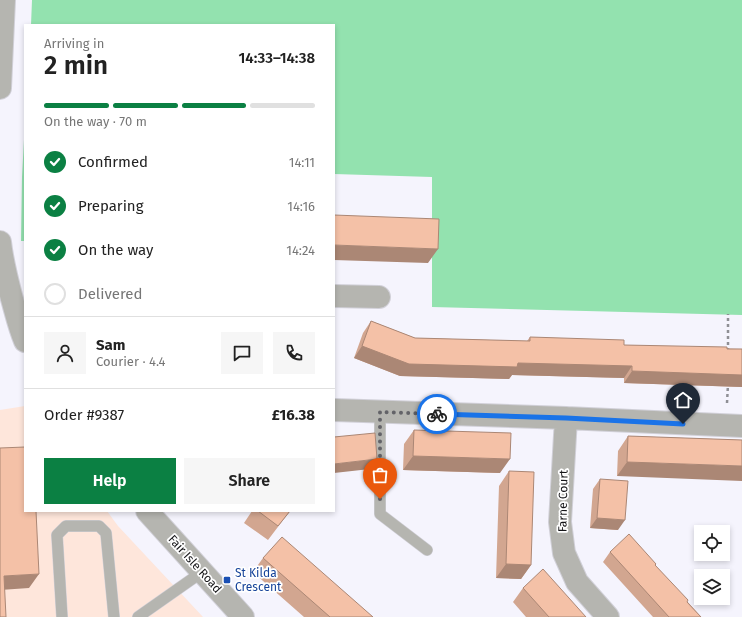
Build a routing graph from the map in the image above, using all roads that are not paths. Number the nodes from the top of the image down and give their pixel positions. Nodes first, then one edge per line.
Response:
1 (4, 0) edge
2 (1, 32) edge
3 (0, 88) edge
4 (0, 242) edge
5 (4, 282) edge
6 (335, 296) edge
7 (379, 297) dead end
8 (24, 338) edge
9 (335, 410) edge
10 (380, 412) junction
11 (566, 418) junction
12 (735, 426) edge
13 (155, 514) edge
14 (427, 550) dead end
15 (202, 572) junction
16 (62, 617) edge
17 (114, 617) edge
18 (138, 617) edge
19 (243, 617) edge
20 (608, 617) edge

1 - 2 street
2 - 3 street
4 - 5 street
5 - 8 street
6 - 7 street
9 - 10 street
10 - 11 street
10 - 14 lane
11 - 12 street
11 - 20 street, Farne Court
13 - 15 street, Fair Isle Road
15 - 18 lane
15 - 19 street, Fair Isle Road
16 - 17 lane

